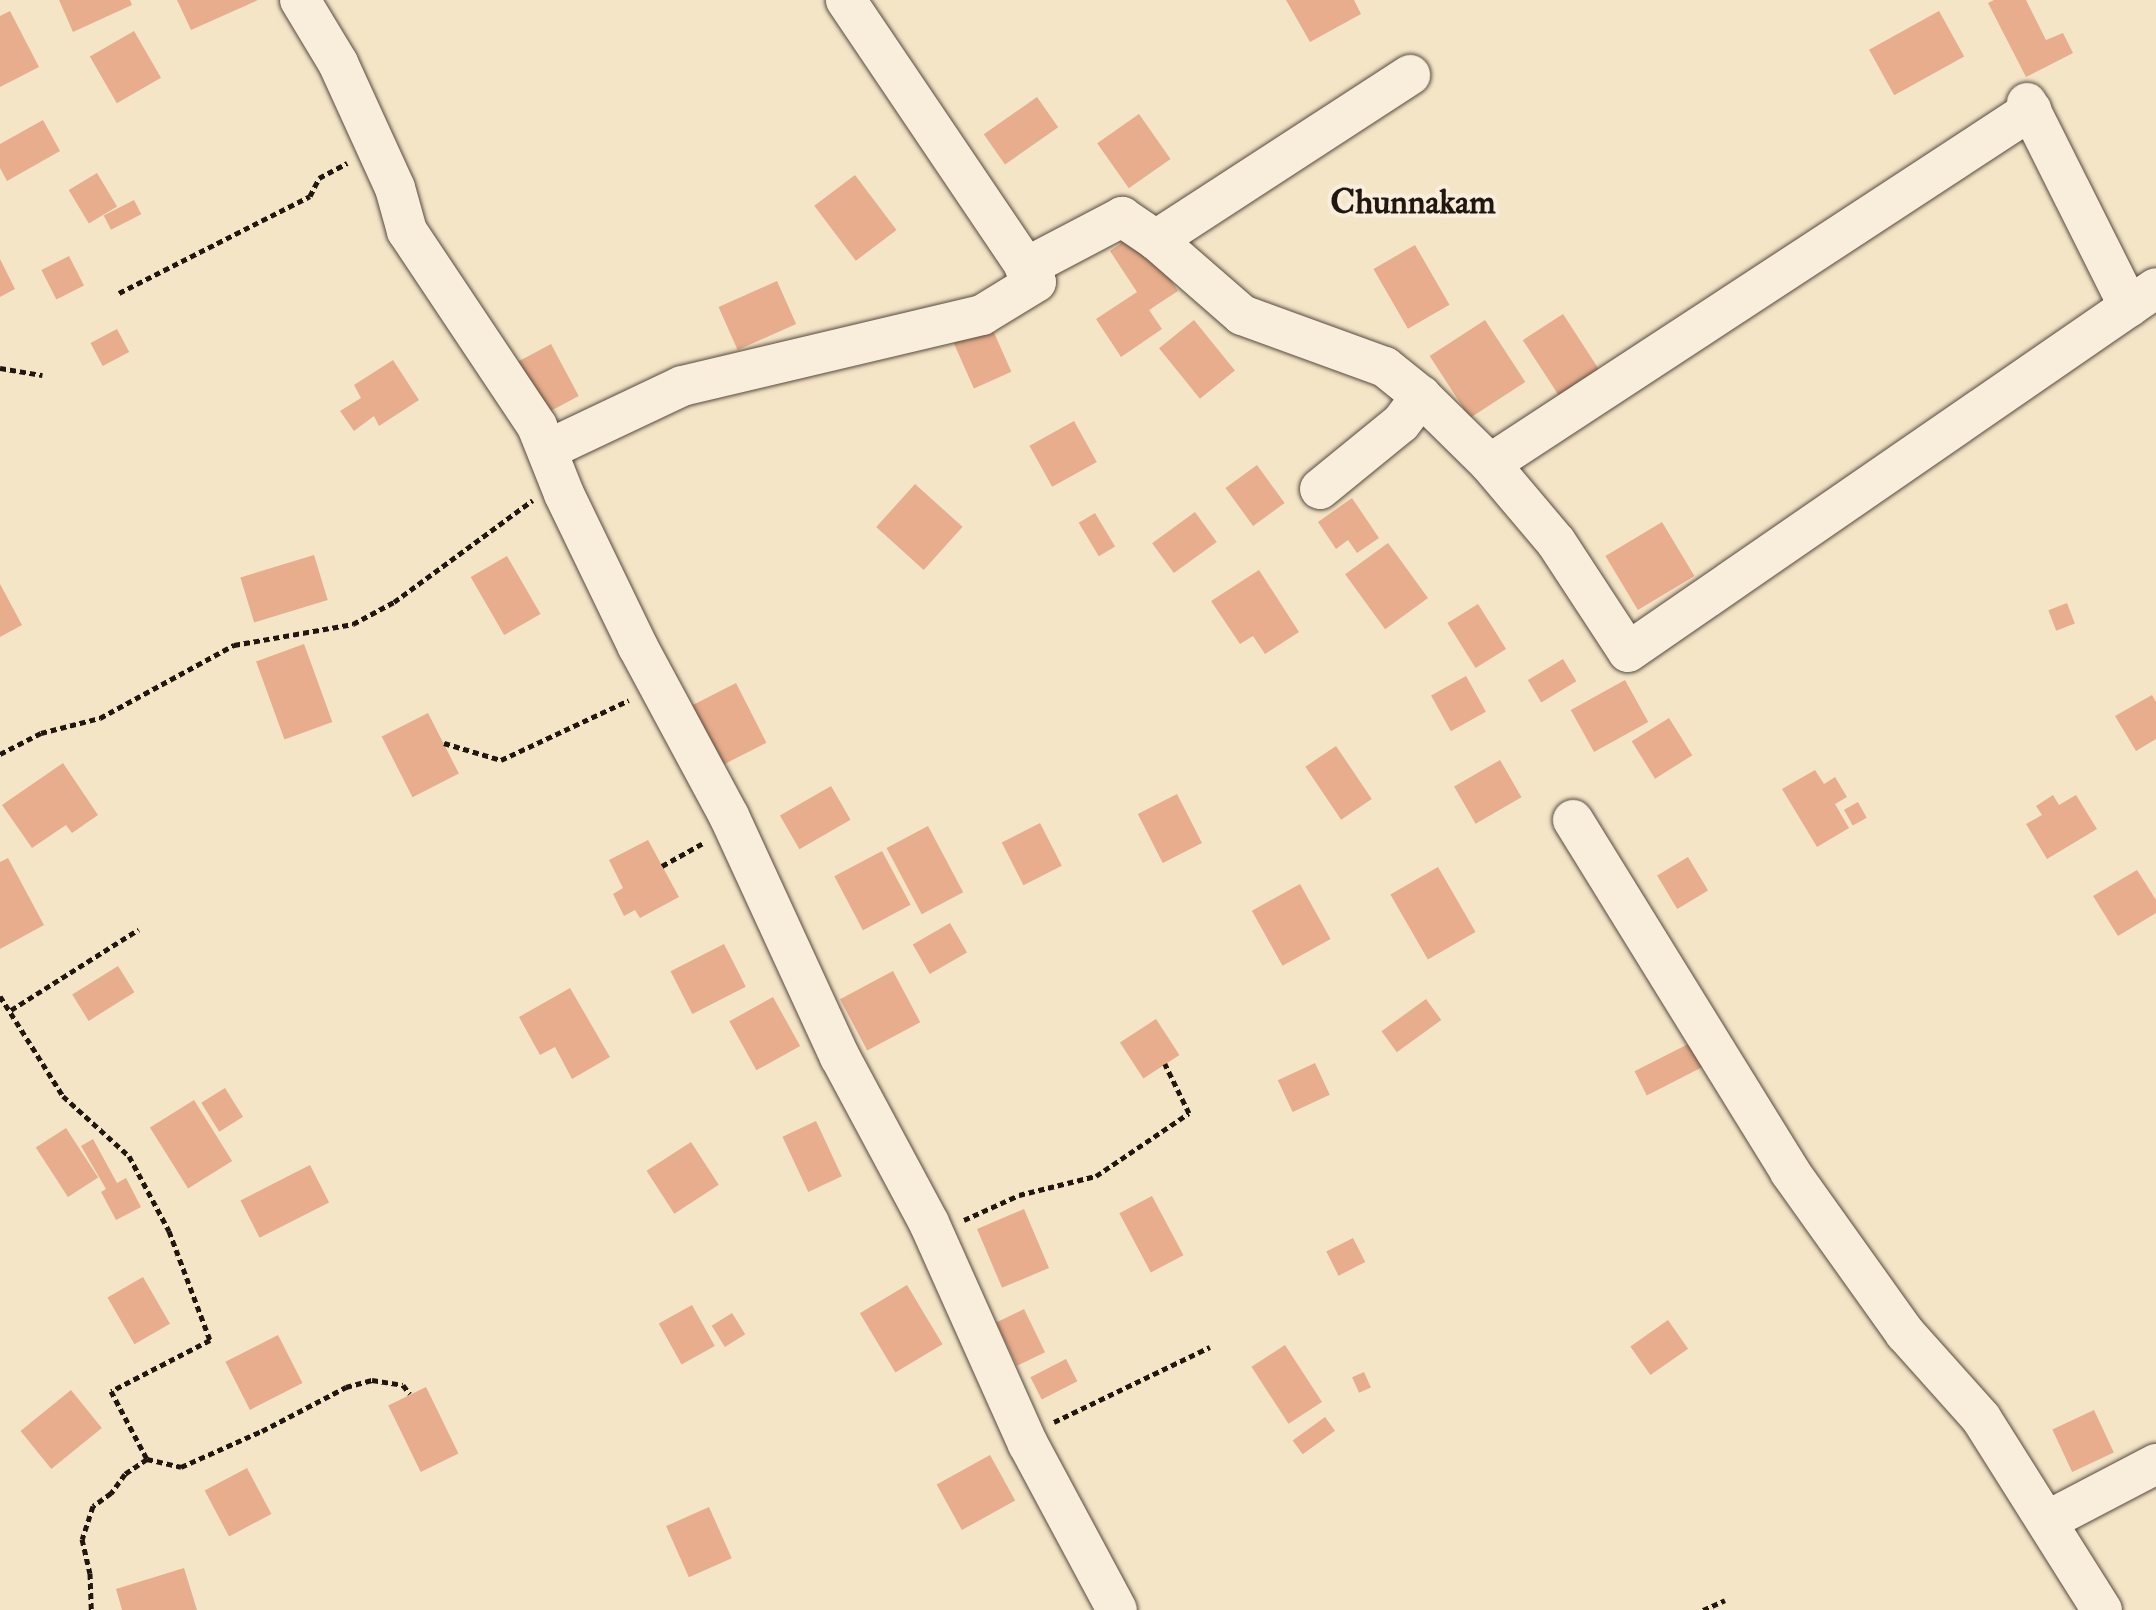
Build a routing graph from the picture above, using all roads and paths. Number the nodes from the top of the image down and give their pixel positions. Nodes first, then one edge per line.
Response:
1 (300, 0) edge
2 (846, 0) edge
3 (1410, 75) dead end
4 (376, 147) junction
5 (1156, 240) junction
6 (1025, 268) junction
7 (119, 293) dead end
8 (2143, 298) edge
9 (0, 368) edge
10 (42, 375) dead end
11 (1421, 396) junction
12 (1490, 464) junction
13 (554, 465) junction
14 (1320, 489) dead end
15 (658, 685) junction
16 (444, 743) dead end
17 (0, 754) edge
18 (1573, 820) dead end
19 (734, 827) junction
20 (662, 866) dead end
21 (139, 929) dead end
22 (0, 996) edge
23 (11, 1010) junction
24 (1165, 1064) dead end
25 (934, 1233) junction
26 (1210, 1347) dead end
27 (410, 1394) dead end
28 (1024, 1436) junction
29 (147, 1459) junction
30 (2156, 1464) edge
31 (2047, 1521) junction
32 (1725, 1600) dead end
33 (91, 1610) edge
34 (1117, 1610) edge
35 (1703, 1610) edge
36 (2102, 1610) edge

1 - 4 street
2 - 6 street
3 - 5 street
4 - 7 path
4 - 13 street
5 - 6 street
5 - 11 street
6 - 13 street
8 - 12 street
8 - 12 street
9 - 10 path
11 - 12 street
11 - 14 street
13 - 15 street
13 - 17 path
15 - 16 path
15 - 19 street
18 - 31 street
19 - 20 path
19 - 25 street
21 - 23 path
22 - 23 path
23 - 29 path
24 - 25 path
25 - 28 street
26 - 28 path
27 - 29 path
28 - 34 street
29 - 33 path
30 - 31 street
31 - 36 street
32 - 35 path

